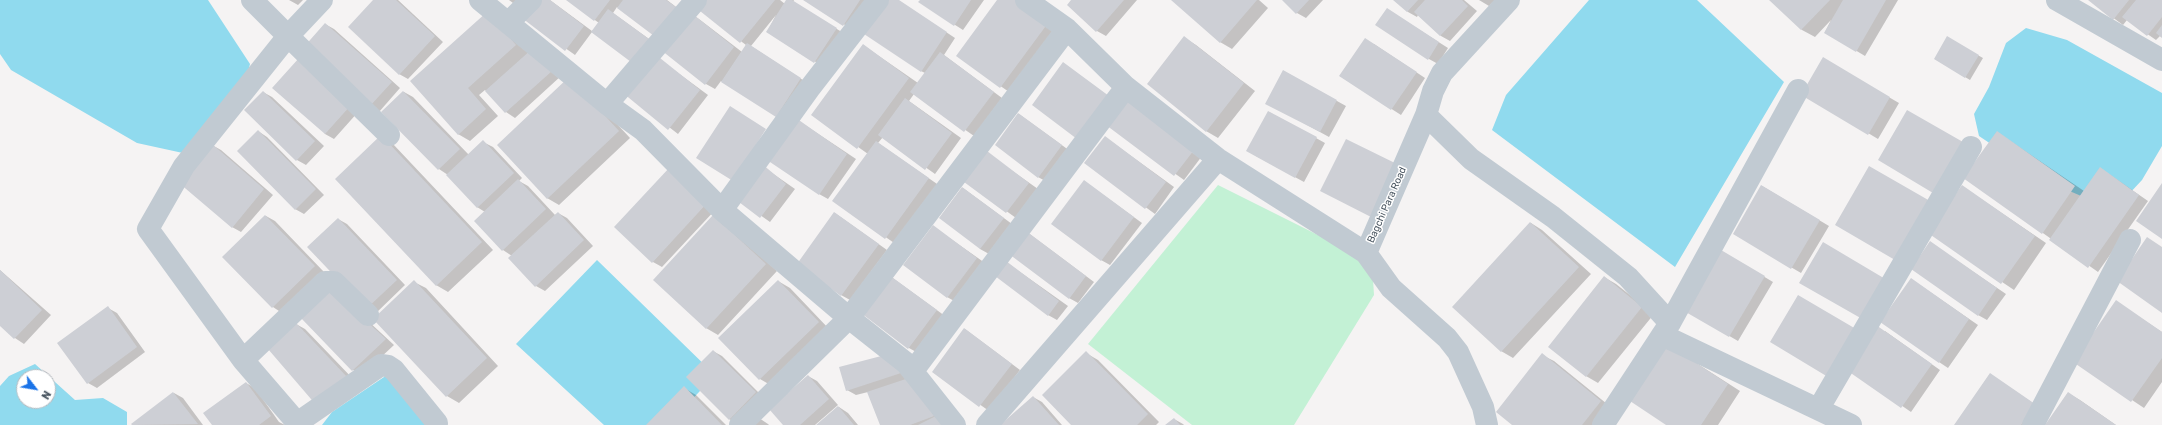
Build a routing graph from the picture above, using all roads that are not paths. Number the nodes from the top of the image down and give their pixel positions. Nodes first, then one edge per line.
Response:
1 (252, 0) edge
2 (322, 0) edge
3 (480, 0) edge
4 (531, 0) edge
5 (696, 0) edge
6 (878, 0) edge
7 (1026, 0) edge
8 (1509, 0) edge
9 (2057, 0) edge
10 (508, 23) junction
11 (1067, 29) junction
12 (288, 36) junction
13 (2162, 60) edge
14 (1126, 87) junction
15 (1798, 90) dead end
16 (607, 104) junction
17 (1426, 115) junction
18 (389, 135) dead end
19 (1971, 147) dead end
20 (1218, 159) junction
21 (722, 210) junction
22 (2130, 240) dead end
23 (1366, 253) junction
24 (368, 315) dead end
25 (849, 318) junction
26 (1666, 329) junction
27 (243, 360) junction
28 (912, 371) junction
29 (1819, 408) junction
30 (437, 423) dead end
31 (298, 424) edge
32 (740, 425) edge
33 (955, 425) edge
34 (987, 425) edge
35 (1487, 425) edge
36 (1603, 425) edge
37 (1851, 425) edge
38 (2033, 425) edge

1 - 12 street
2 - 12 street
3 - 10 street
4 - 10 street
5 - 16 street
6 - 21 street
7 - 11 street
8 - 17 street, Bagchi Para Road
9 - 13 street
10 - 16 street
11 - 14 street
11 - 25 street
12 - 18 street
12 - 27 street
14 - 20 street
14 - 28 street
15 - 26 street
16 - 21 street
17 - 23 street, Bagchi Para Road
17 - 26 street
19 - 29 street
20 - 23 street
20 - 34 street
21 - 25 street
22 - 38 street
23 - 35 street, Bagchi Para Road
24 - 27 street
25 - 28 street
25 - 32 street
26 - 29 street
26 - 36 street
27 - 31 street
28 - 33 street
29 - 37 street
30 - 31 street

